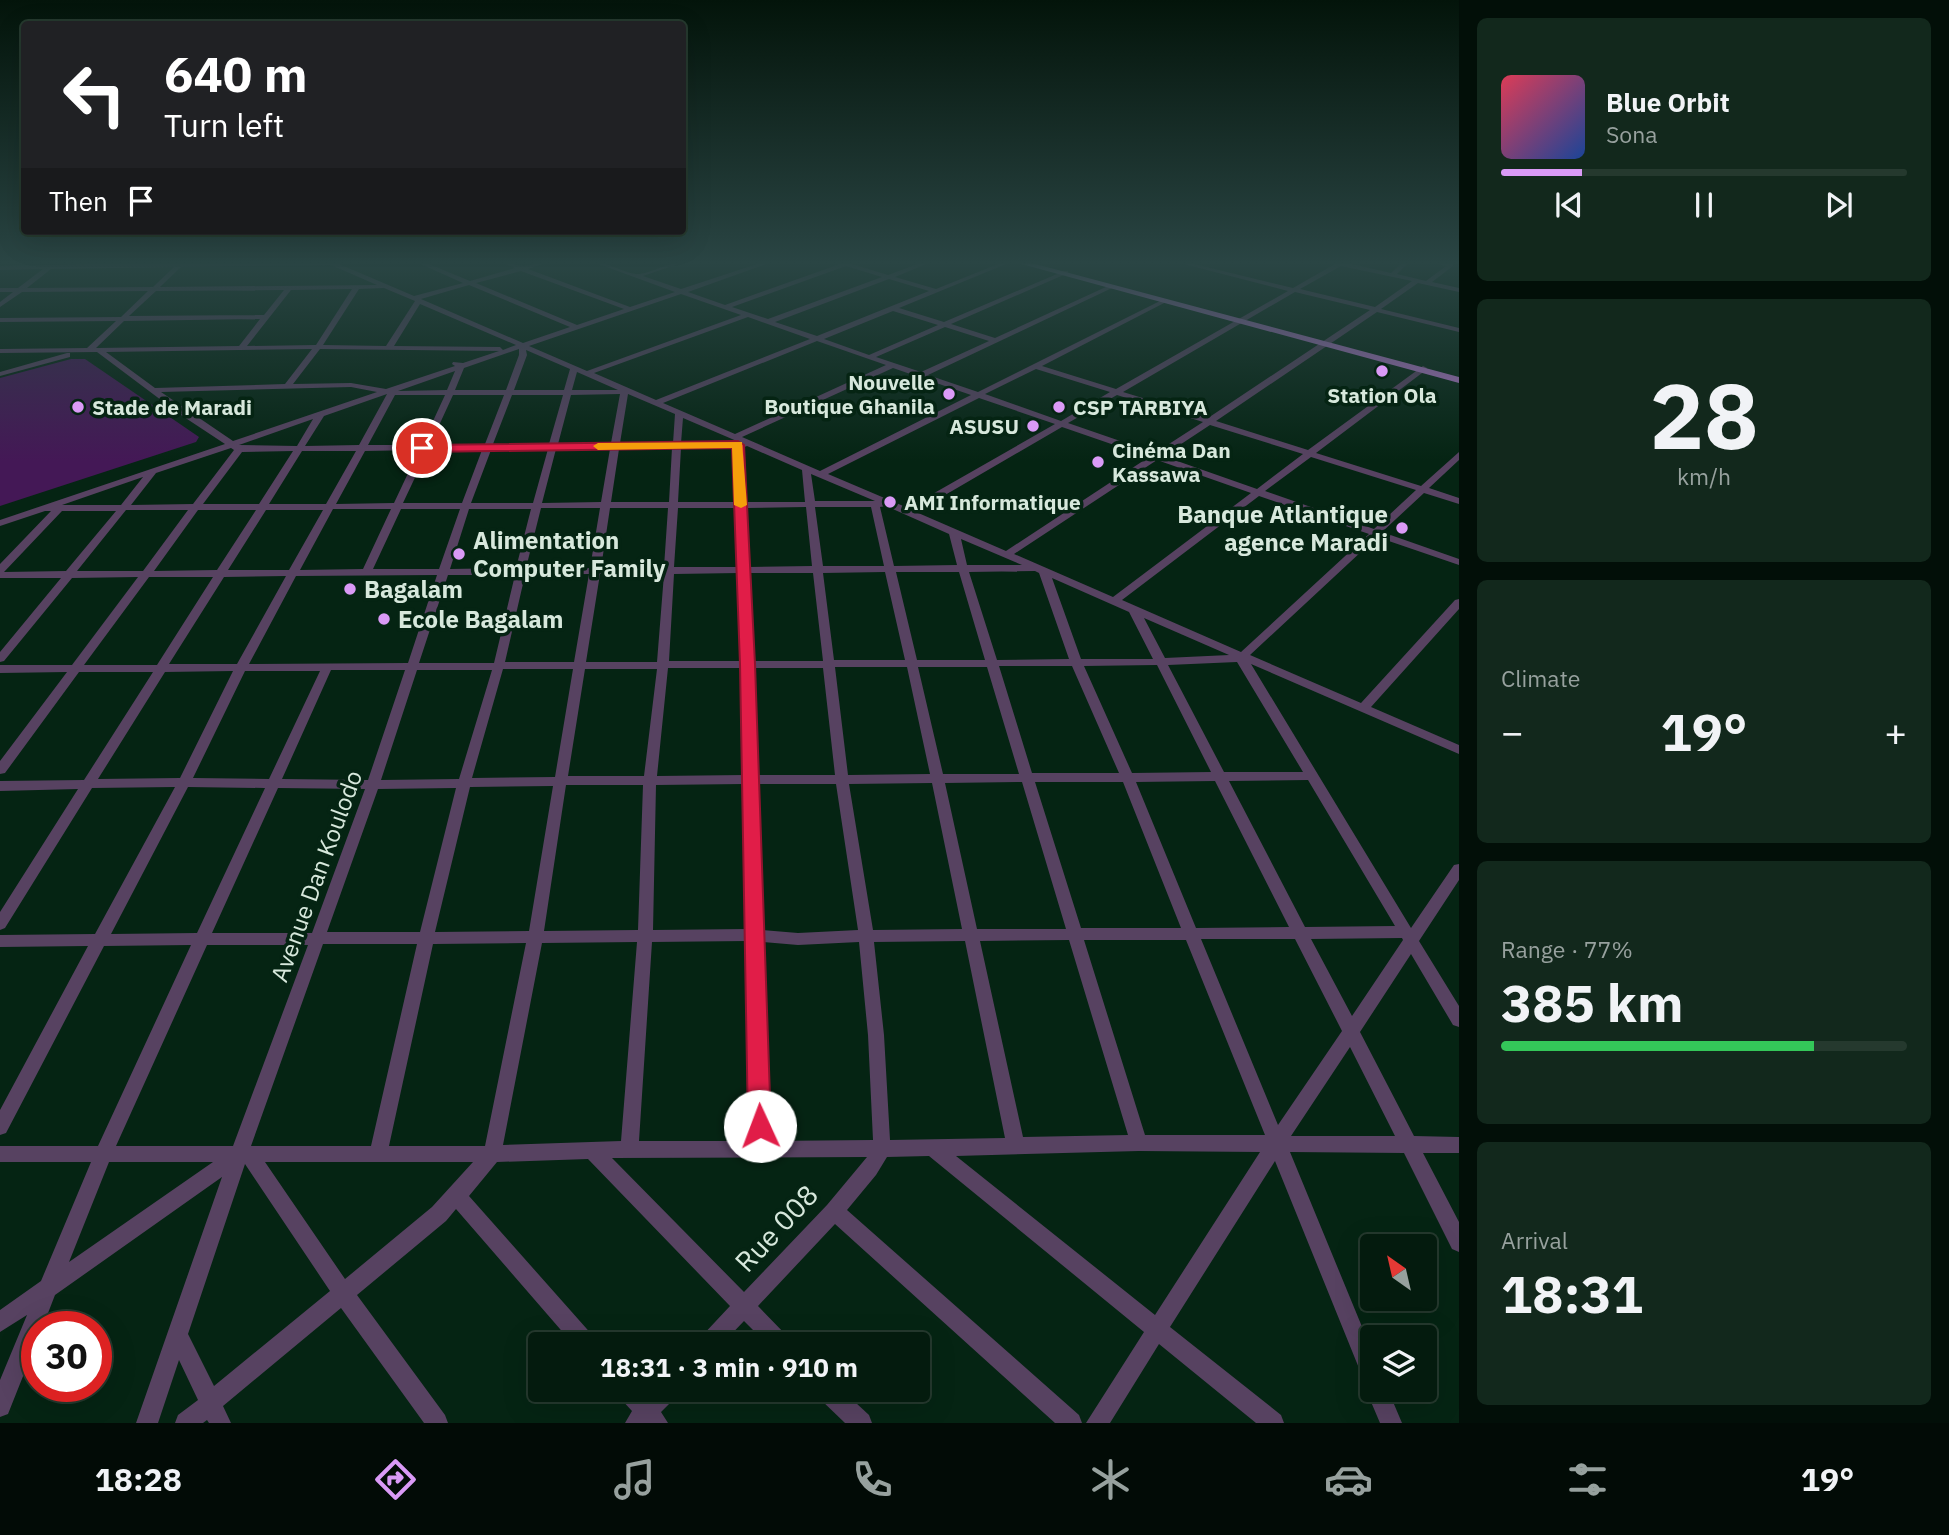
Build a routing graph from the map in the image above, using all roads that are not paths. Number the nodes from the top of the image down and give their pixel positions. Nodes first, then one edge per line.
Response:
1 (111, 328) edge
2 (257, 328) edge
3 (330, 328) edge
4 (400, 328) edge
5 (480, 328) edge
6 (572, 328) edge
7 (710, 328) edge
8 (786, 328) edge
9 (844, 328) edge
10 (936, 328) edge
11 (955, 328) edge
12 (1021, 328) edge
13 (1110, 328) edge
14 (1231, 328) edge
15 (1272, 328) edge
16 (1350, 328) edge
17 (817, 339) junction
18 (994, 341) junction
19 (1328, 343) junction
20 (318, 346) junction
21 (518, 346) junction
22 (389, 347) junction
23 (241, 348) junction
24 (0, 351) edge
25 (86, 351) junction
26 (99, 351) junction
27 (870, 357) junction
28 (461, 365) junction
29 (893, 365) junction
30 (1035, 366) junction
31 (574, 367) junction
32 (1422, 369) junction
33 (588, 373) junction
34 (0, 374) edge
35 (922, 375) junction
36 (1459, 379) edge
37 (287, 387) junction
38 (372, 388) junction
39 (152, 390) junction
40 (389, 392) junction
41 (627, 392) junction
42 (1118, 392) junction
43 (450, 393) junction
44 (508, 393) junction
45 (568, 393) junction
46 (977, 395) junction
47 (657, 403) junction
48 (679, 413) junction
49 (321, 414) junction
50 (1210, 421) junction
51 (1061, 424) junction
52 (742, 442) junction
53 (678, 445) junction
54 (615, 446) junction
55 (235, 447) junction
56 (552, 447) junction
57 (362, 448) junction
58 (422, 448) junction
59 (487, 448) junction
60 (300, 449) junction
61 (1310, 454) junction
62 (1459, 455) edge
63 (1156, 457) junction
64 (806, 468) junction
65 (154, 470) junction
66 (821, 474) junction
67 (1421, 489) junction
68 (1258, 492) junction
69 (1459, 501) edge
70 (810, 504) junction
71 (875, 504) junction
72 (891, 504) junction
73 (606, 505) junction
74 (673, 505) junction
75 (741, 505) junction
76 (466, 506) junction
77 (395, 507) junction
78 (537, 507) junction
79 (46, 508) junction
80 (58, 508) junction
81 (126, 508) junction
82 (193, 508) junction
83 (262, 508) junction
84 (330, 508) junction
85 (908, 512) junction
86 (0, 523) edge
87 (954, 532) junction
88 (1374, 533) junction
89 (1006, 555) junction
90 (1459, 562) edge
91 (962, 569) junction
92 (890, 570) junction
93 (1041, 570) junction
94 (668, 571) junction
95 (742, 571) junction
96 (817, 571) junction
97 (594, 572) junction
98 (0, 573) edge
99 (521, 573) junction
100 (218, 574) junction
101 (293, 574) junction
102 (366, 574) junction
103 (442, 574) junction
104 (144, 575) junction
105 (67, 576) junction
106 (1114, 601) junction
107 (1459, 602) edge
108 (1134, 610) junction
109 (1242, 657) junction
110 (0, 659) edge
111 (991, 662) junction
112 (1076, 662) junction
113 (1160, 662) junction
114 (910, 663) junction
115 (499, 664) junction
116 (580, 664) junction
117 (663, 664) junction
118 (748, 664) junction
119 (829, 664) junction
120 (412, 665) junction
121 (327, 667) junction
122 (73, 669) junction
123 (240, 669) junction
124 (0, 670) edge
125 (160, 670) junction
126 (1363, 709) junction
127 (1459, 750) edge
128 (0, 770) edge
129 (1311, 776) junction
130 (1028, 778) junction
131 (842, 779) junction
132 (938, 779) junction
133 (1128, 779) junction
134 (1222, 779) junction
135 (750, 780) junction
136 (561, 781) junction
137 (650, 781) junction
138 (184, 782) junction
139 (274, 783) junction
140 (90, 784) junction
141 (373, 785) junction
142 (464, 785) junction
143 (0, 786) edge
144 (1459, 869) edge
145 (0, 924) edge
146 (1076, 934) junction
147 (1191, 934) junction
148 (1301, 934) junction
149 (753, 935) junction
150 (866, 936) junction
151 (645, 937) junction
152 (972, 937) junction
153 (1409, 937) junction
154 (535, 938) junction
155 (318, 939) junction
156 (426, 939) junction
157 (201, 940) junction
158 (0, 941) edge
159 (100, 941) junction
160 (1459, 1020) edge
161 (1349, 1031) junction
162 (0, 1127) edge
163 (1139, 1143) junction
164 (1276, 1143) junction
165 (1410, 1145) junction
166 (1459, 1145) edge
167 (1017, 1146) junction
168 (932, 1148) junction
169 (760, 1149) junction
170 (882, 1149) junction
171 (592, 1150) junction
172 (629, 1150) junction
173 (104, 1152) junction
174 (0, 1154) edge
175 (244, 1154) junction
176 (378, 1154) junction
177 (492, 1154) junction
178 (457, 1196) junction
179 (834, 1210) junction
180 (1459, 1242) edge
181 (51, 1287) junction
182 (342, 1293) junction
183 (743, 1306) junction
184 (0, 1322) edge
185 (1156, 1328) junction
186 (576, 1332) edge
187 (719, 1332) edge
188 (769, 1332) edge
189 (178, 1336) junction
190 (1360, 1347) edge
191 (636, 1402) edge
192 (659, 1402) edge
193 (839, 1402) edge
194 (1382, 1402) edge
195 (209, 1403) junction
196 (0, 1406) edge
197 (647, 1419) edge
198 (147, 1423) edge
199 (186, 1423) edge
200 (220, 1423) edge
201 (437, 1423) edge
202 (861, 1423) edge
203 (1071, 1423) edge
204 (1097, 1423) edge
205 (1273, 1423) edge
206 (1391, 1423) edge

1 - 25 street
2 - 23 street
3 - 20 street
4 - 22 street
5 - 21 street
6 - 21 street
7 - 33 street
8 - 17 street
9 - 17 street
10 - 27 street
11 - 18 street
12 - 18 street
13 - 30 street
14 - 42 street
15 - 19 highway
16 - 19 street
17 - 27 street
17 - 47 street
18 - 35 street
19 - 32 highway
19 - 50 street
20 - 22 street
20 - 23 street
20 - 37 street
21 - 22 street
21 - 28 street
21 - 31 street
21 - 44 street, Avenue Dan Koulodo
23 - 26 street
24 - 25 street
25 - 26 street
25 - 34 street
26 - 39 street
27 - 29 street
28 - 38 street
28 - 40 street
28 - 43 street
29 - 35 street
29 - 52 street
30 - 42 street
30 - 46 street
31 - 33 street
31 - 45 street
32 - 36 highway
32 - 61 street
33 - 41 street
35 - 46 street
37 - 38 street
37 - 39 street
38 - 40 street
39 - 55 street
40 - 43 street
40 - 49 street
40 - 57 street
41 - 45 street
41 - 47 street
41 - 54 street
42 - 50 street
42 - 51 street
43 - 44 street
43 - 58 street
44 - 45 street
44 - 59 street, Avenue Dan Koulodo
45 - 56 street
46 - 51 street
46 - 66 street
47 - 48 street
48 - 52 street
48 - 53 street
49 - 55 street
49 - 60 street
50 - 61 street
50 - 63 street
51 - 63 street
51 - 85 street
52 - 53 street
52 - 64 street
52 - 75 street
53 - 54 street
53 - 74 street
54 - 56 street
54 - 73 street
55 - 60 street
55 - 65 street
55 - 82 street
56 - 59 street
56 - 78 street
57 - 58 street
57 - 60 street
57 - 84 street
58 - 59 street
58 - 77 street
59 - 76 street, Avenue Dan Koulodo
60 - 83 street
61 - 67 street
61 - 68 street
62 - 67 street
63 - 68 street
63 - 89 street
64 - 66 street
64 - 70 street
65 - 79 street
65 - 81 street
66 - 72 street
67 - 69 street
67 - 88 street
68 - 88 street
68 - 106 street
70 - 71 street
70 - 75 street
70 - 96 street
71 - 72 street
71 - 92 street
72 - 85 street
73 - 74 street
73 - 78 street
73 - 97 street
74 - 75 street
74 - 94 street
75 - 95 street
76 - 77 street
76 - 78 street
76 - 103 street, Avenue Dan Koulodo
77 - 84 street
77 - 102 street
78 - 99 street
79 - 80 street
79 - 86 street
80 - 81 street
80 - 98 street
81 - 82 street
81 - 105 street
82 - 83 street
82 - 104 street
83 - 84 street
83 - 100 street
84 - 101 street
85 - 87 street
87 - 89 street
87 - 91 street
88 - 90 street
88 - 109 street
89 - 93 street
91 - 92 street
91 - 93 street
91 - 111 street
92 - 96 street
92 - 114 street
93 - 106 street
93 - 112 street
94 - 95 street
94 - 97 street
94 - 117 street
95 - 96 street
95 - 118 street
96 - 119 street
97 - 99 street
97 - 116 street
98 - 105 street
99 - 103 street
99 - 115 street
100 - 101 street
100 - 104 street
100 - 125 street
101 - 102 street
101 - 123 street
102 - 103 street
103 - 120 street, Avenue Dan Koulodo
104 - 105 street
104 - 122 street
105 - 110 street
106 - 108 street
107 - 126 street
108 - 109 street
108 - 113 street
109 - 113 street
109 - 126 street
109 - 129 street
111 - 112 street
111 - 114 street
111 - 130 street
112 - 113 street
112 - 133 street
113 - 134 street
114 - 119 street
114 - 132 street
115 - 116 street
115 - 120 street
115 - 142 street
116 - 117 street
116 - 136 street
117 - 118 street
117 - 137 street
118 - 119 street
118 - 135 street
119 - 131 street
120 - 121 street
120 - 141 street, Avenue Dan Koulodo
121 - 123 street
121 - 139 street
122 - 124 street
122 - 125 street
122 - 128 street
123 - 125 street
123 - 138 street
125 - 140 street
126 - 127 street
129 - 134 street
129 - 153 street
130 - 132 street
130 - 133 street
130 - 146 street
131 - 132 street
131 - 135 street
131 - 150 street
132 - 152 street
133 - 134 street
133 - 147 street
134 - 148 street
135 - 137 street
135 - 149 street
136 - 137 street
136 - 142 street
136 - 154 street
137 - 151 street
138 - 139 street
138 - 140 street
138 - 159 street
139 - 141 street
139 - 157 street
140 - 143 street
140 - 145 street
141 - 142 street
141 - 155 street, Avenue Dan Koulodo
142 - 156 street
144 - 153 street
146 - 147 street
146 - 152 street
146 - 163 street
147 - 148 street
147 - 164 street
148 - 153 street
148 - 161 street
149 - 150 street
149 - 151 street
149 - 169 street
150 - 152 street
150 - 170 street
151 - 154 street
151 - 172 street
152 - 167 street
153 - 160 street
153 - 161 street
154 - 156 street
154 - 177 street
155 - 156 street
155 - 157 street
155 - 175 street, Avenue Dan Koulodo
156 - 176 street
157 - 159 street
157 - 173 street
158 - 159 street
159 - 162 street
161 - 164 street
161 - 165 street
163 - 164 street
163 - 167 street
164 - 165 street
164 - 185 street
164 - 190 street
165 - 166 street
165 - 180 street
167 - 168 street
168 - 170 street
168 - 185 street
169 - 170 street
169 - 172 street
170 - 179 street, Rue 008
171 - 172 street
171 - 177 street
171 - 183 street
173 - 174 street
173 - 175 street
173 - 181 street
175 - 176 street
175 - 181 street
175 - 182 street
175 - 189 street, Avenue Dan Koulodo
176 - 177 street
177 - 178 street
178 - 182 street
178 - 186 street
179 - 183 street, Rue 008
179 - 203 street
181 - 184 street
181 - 196 street
182 - 195 street
182 - 201 street
183 - 187 street, Rue 008
183 - 188 street
185 - 204 street
185 - 205 street
189 - 195 street
189 - 198 street, Avenue Dan Koulodo
191 - 197 street
192 - 197 street
193 - 202 street
194 - 206 street
195 - 199 street
195 - 200 street

